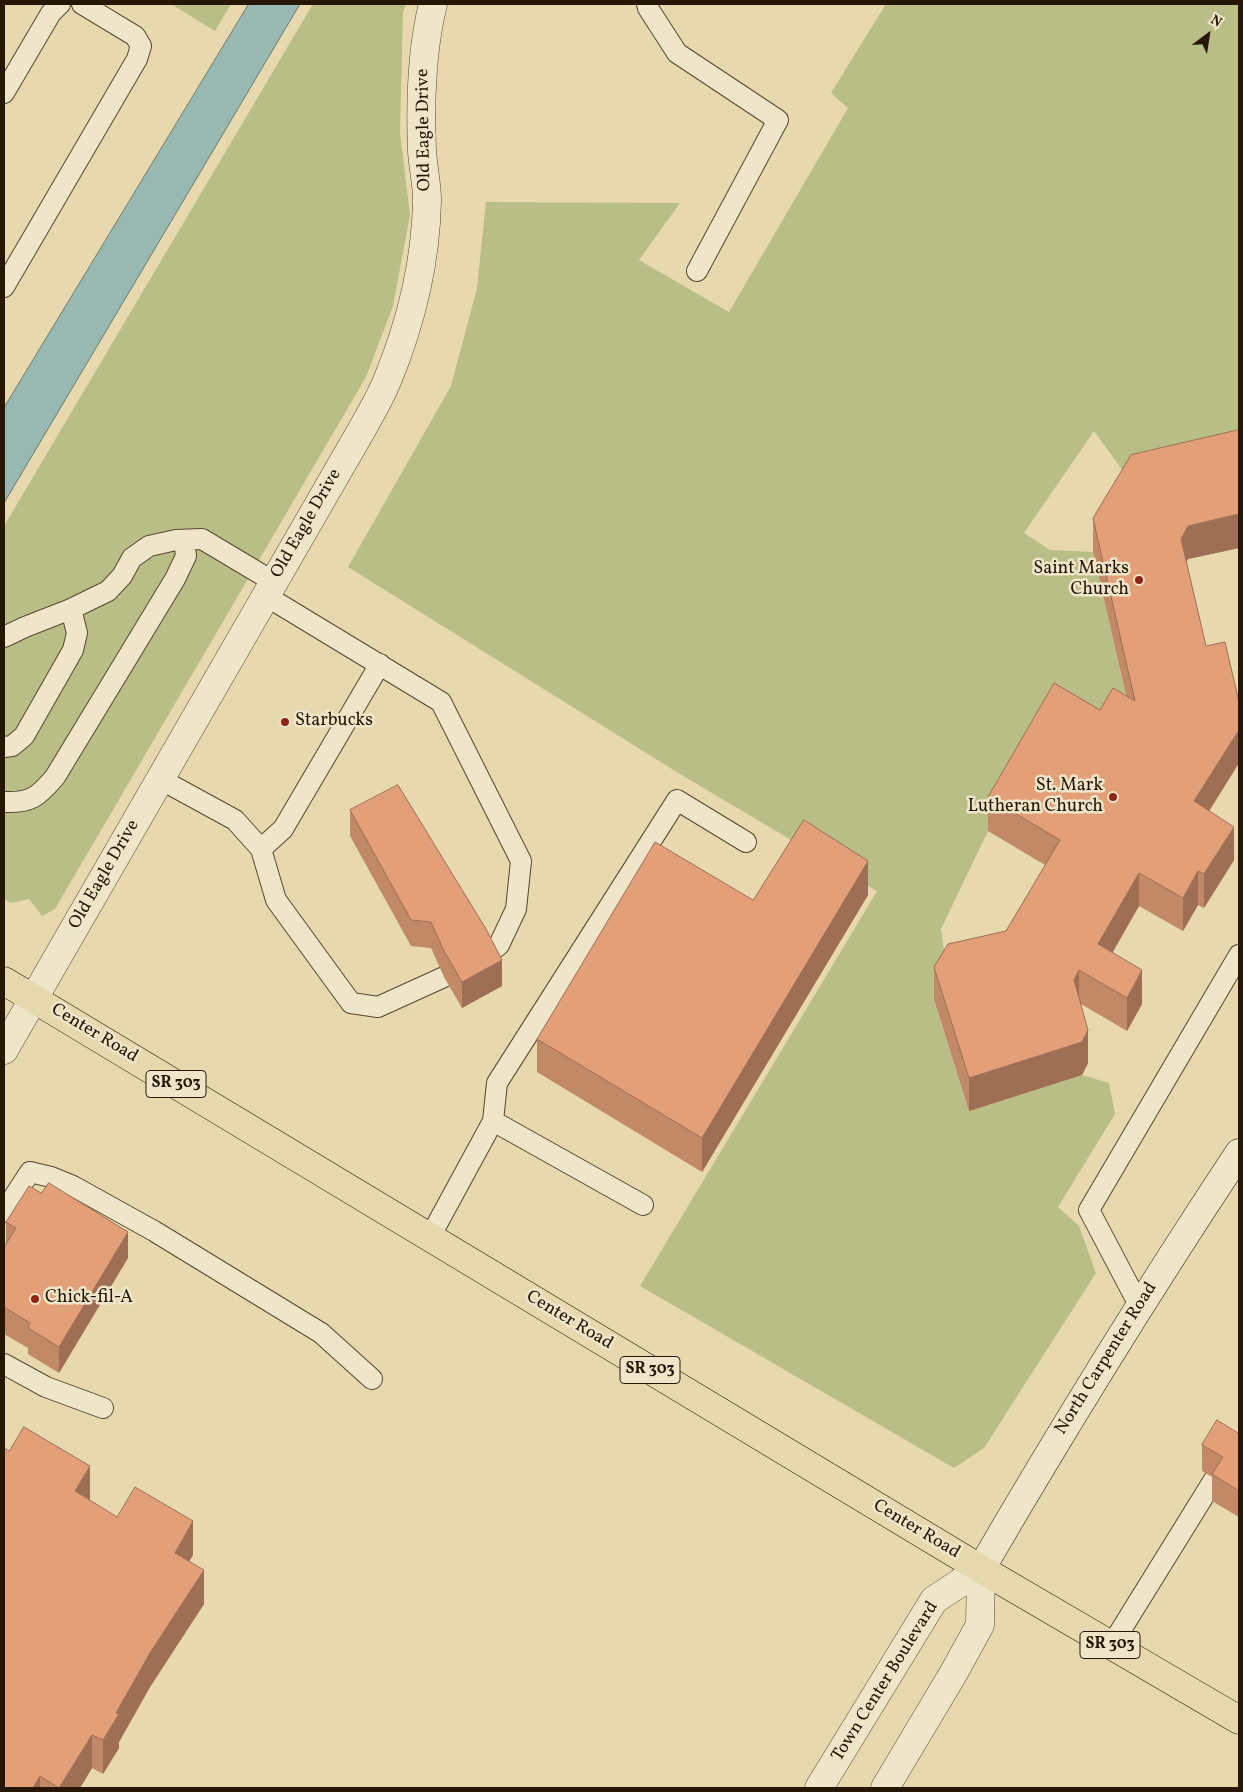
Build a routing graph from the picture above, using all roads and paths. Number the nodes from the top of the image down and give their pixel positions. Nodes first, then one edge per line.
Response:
1 (60, 4) edge
2 (82, 4) edge
3 (433, 4) edge
4 (647, 4) edge
5 (4, 93) edge
6 (696, 271) dead end
7 (4, 286) edge
8 (184, 540) junction
9 (270, 589) junction
10 (71, 609) junction
11 (4, 637) edge
12 (380, 664) junction
13 (4, 747) edge
14 (160, 779) junction
15 (4, 802) edge
16 (746, 842) dead end
17 (261, 849) junction
18 (486, 955) edge
19 (1239, 955) edge
20 (444, 977) edge
21 (4, 980) edge
22 (34, 998) junction
23 (4, 1050) edge
24 (493, 1121) junction
25 (1239, 1153) edge
26 (643, 1205) dead end
27 (4, 1212) edge
28 (430, 1238) junction
29 (1140, 1307) junction
30 (4, 1364) edge
31 (372, 1379) dead end
32 (103, 1408) dead end
33 (1215, 1478) edge
34 (981, 1569) junction
35 (1111, 1646) junction
36 (1239, 1720) edge
37 (818, 1788) edge
38 (885, 1788) edge

1 - 5 lane
2 - 7 lane
3 - 9 street, Old Eagle Drive
4 - 6 lane
8 - 9 lane
8 - 10 lane
8 - 15 lane
9 - 12 lane
9 - 14 street, Old Eagle Drive
10 - 11 lane
10 - 13 lane
12 - 17 lane
12 - 18 lane
14 - 17 lane
14 - 22 street, Old Eagle Drive
16 - 24 lane
17 - 20 lane
19 - 29 lane
21 - 22 main road, Center Road / SR 303
22 - 23 street, Old Eagle Drive
22 - 28 main road, Center Road / SR 303
24 - 26 lane
24 - 28 lane
25 - 29 street, North Carpenter Road
27 - 31 lane
28 - 34 main road, Center Road / SR 303
29 - 34 street, North Carpenter Road
30 - 32 lane
33 - 35 lane
34 - 35 main road, Center Road / SR 303
34 - 37 street, Town Center Boulevard
34 - 38 street
35 - 36 main road, Center Road / SR 303

